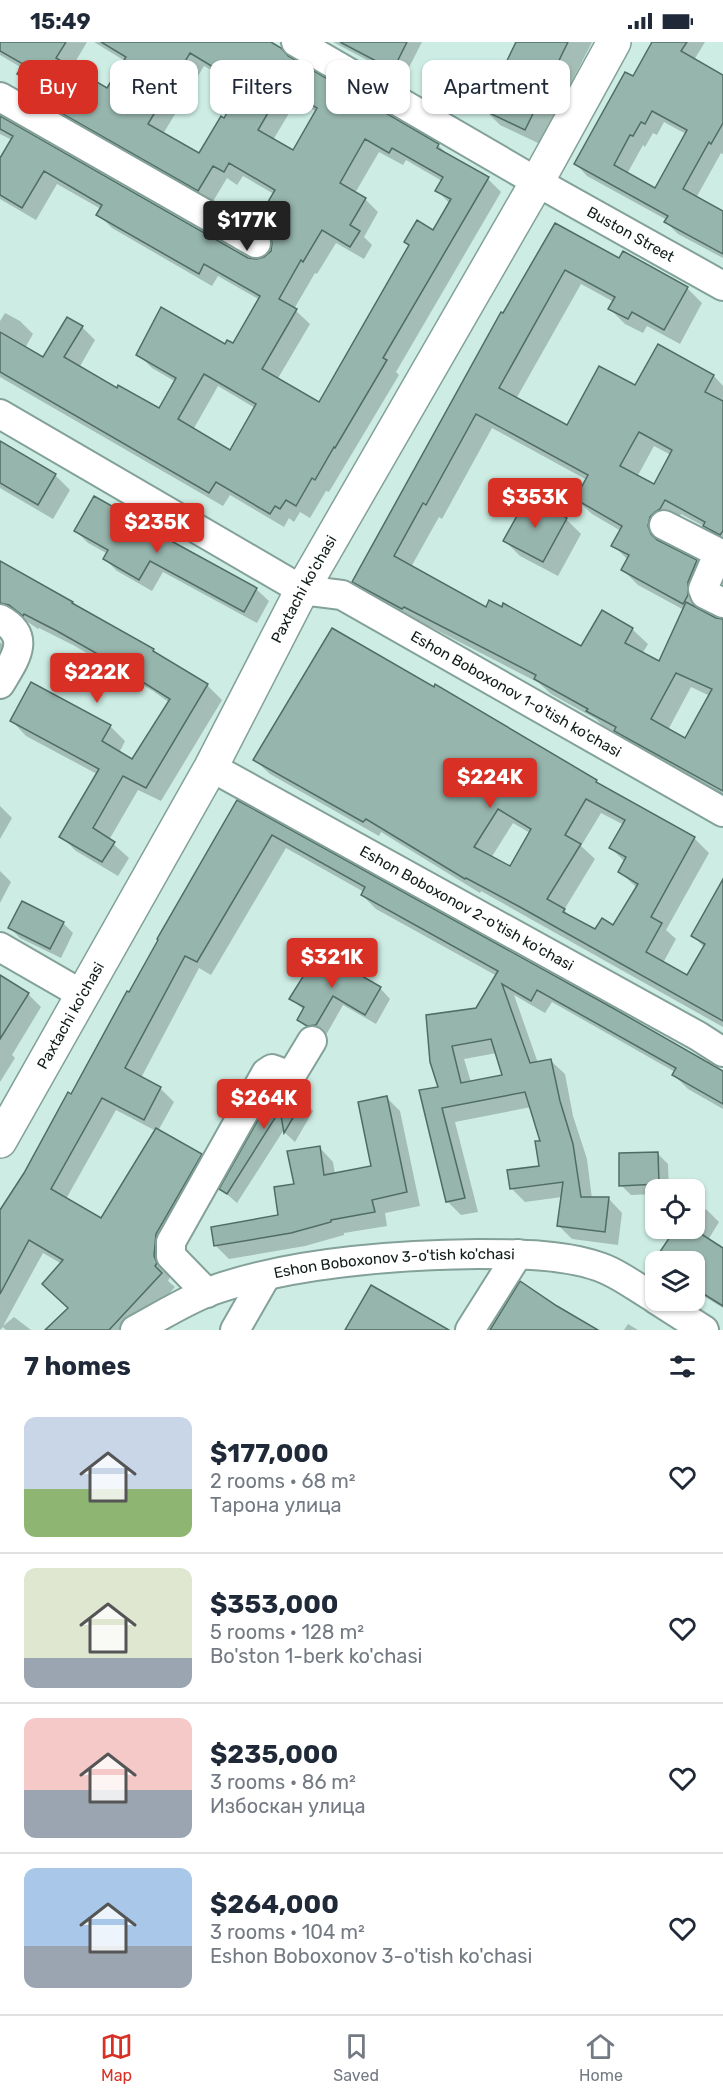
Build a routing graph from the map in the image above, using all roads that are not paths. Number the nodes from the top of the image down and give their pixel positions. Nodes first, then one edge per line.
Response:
1 (296, 42) edge
2 (614, 42) edge
3 (0, 97) edge
4 (537, 182) junction
5 (256, 243) dead end
6 (723, 286) edge
7 (0, 414) edge
8 (664, 525) dead end
9 (302, 590) junction
10 (723, 603) edge
11 (0, 619) edge
12 (0, 684) edge
13 (211, 767) junction
14 (723, 812) edge
15 (0, 947) edge
16 (83, 995) junction
17 (312, 1041) dead end
18 (723, 1052) edge
19 (0, 1141) edge
20 (518, 1254) junction
21 (266, 1276) junction
22 (207, 1293) junction
23 (645, 1293) edge
24 (674, 1311) edge
25 (135, 1330) edge
26 (235, 1330) edge
27 (470, 1330) edge
28 (704, 1330) edge

1 - 4 street, Buston Street
2 - 4 street, Paxtachi ko'chasi
3 - 5 street
4 - 6 street, Buston Street
4 - 9 street, Paxtachi ko'chasi
7 - 9 street
8 - 10 street
9 - 13 street, Paxtachi ko'chasi
9 - 14 street, Eshon Boboxonov 1-o'tish ko'chasi
11 - 12 street
13 - 16 street, Paxtachi ko'chasi
13 - 18 street, Eshon Boboxonov 2-o'tish ko'chasi
15 - 16 street
16 - 19 street, Paxtachi ko'chasi
17 - 22 street
20 - 21 street, Eshon Boboxonov 3-o'tish ko'chasi
20 - 23 street, Eshon Boboxonov 3-o'tish ko'chasi
20 - 27 street
21 - 22 street, Eshon Boboxonov 3-o'tish ko'chasi
21 - 26 street
22 - 25 street, Eshon Boboxonov 3-o'tish ko'chasi
24 - 28 street, Eshon Boboxonov 3-o'tish ko'chasi

